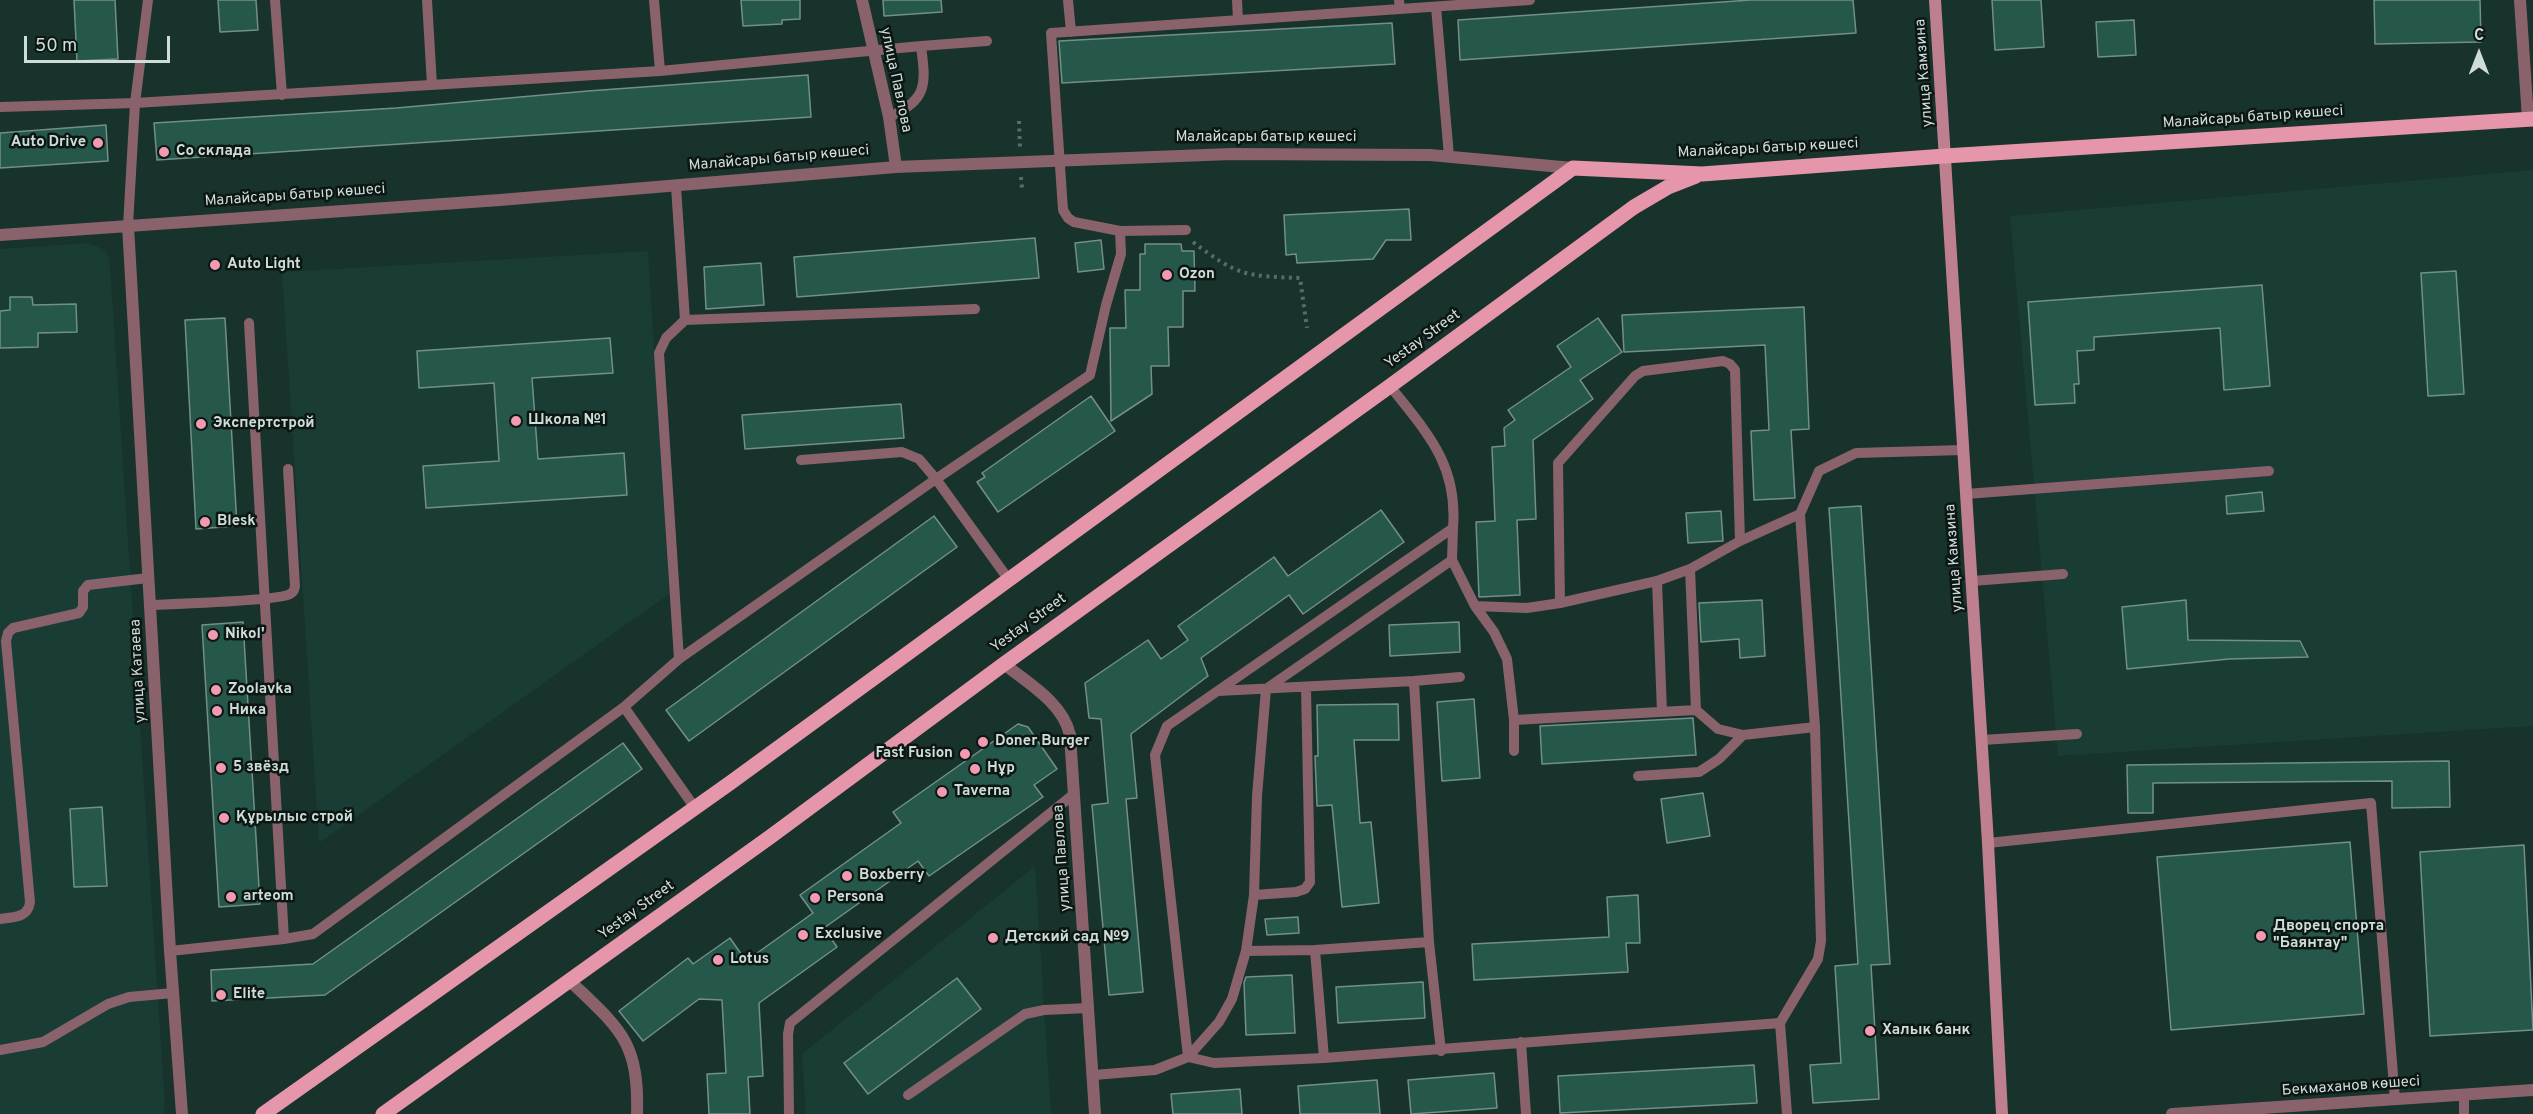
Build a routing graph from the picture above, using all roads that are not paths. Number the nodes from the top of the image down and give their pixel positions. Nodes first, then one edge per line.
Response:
1 (148, 0) edge
2 (275, 0) edge
3 (427, 0) edge
4 (654, 0) edge
5 (862, 0) edge
6 (1068, 0) edge
7 (1237, 0) edge
8 (1530, 0) edge
9 (1935, 0) edge
10 (2520, 0) edge
11 (1400, 4) edge
12 (1436, 7) junction
13 (1238, 20) junction
14 (1071, 32) junction
15 (987, 41) dead end
16 (921, 46) junction
17 (873, 50) junction
18 (660, 71) junction
19 (432, 85) junction
20 (282, 95) junction
21 (135, 103) junction
22 (0, 107) edge
23 (889, 117) junction
24 (2530, 119) edge
25 (1449, 156) junction
26 (1946, 156) junction
27 (1059, 160) junction
28 (896, 166) junction
29 (1573, 168) junction
30 (1702, 174) junction
31 (676, 187) junction
32 (128, 226) junction
33 (1181, 230) road end
34 (1120, 231) junction
35 (0, 235) edge
36 (975, 309) dead end
37 (685, 320) junction
38 (249, 324) dead end
39 (1390, 386) junction
40 (1963, 450) junction
41 (801, 460) dead end
42 (288, 469) dead end
43 (2269, 471) dead end
44 (936, 478) junction
45 (1966, 494) junction
46 (1800, 514) junction
47 (1454, 528) junction
48 (1740, 541) junction
49 (1452, 560) junction
50 (1690, 569) junction
51 (2062, 574) dead end
52 (148, 578) junction
53 (1009, 580) junction
54 (1657, 581) junction
55 (1972, 581) junction
56 (265, 597) junction
57 (1560, 603) junction
58 (150, 605) junction
59 (1475, 606) junction
60 (679, 659) junction
61 (1004, 664) junction
62 (1460, 677) dead end
63 (1414, 681) junction
64 (1306, 688) junction
65 (1266, 689) junction
66 (1218, 691) junction
67 (624, 707) junction
68 (1696, 710) junction
69 (1662, 712) junction
70 (1514, 720) junction
71 (1815, 727) junction
72 (2077, 734) dead end
73 (1743, 735) junction
74 (1982, 740) junction
75 (1514, 751) dead end
76 (1638, 776) dead end
77 (1074, 794) junction
78 (695, 808) junction
79 (1988, 843) junction
80 (1254, 895) junction
81 (0, 919) edge
82 (284, 939) junction
83 (1429, 942) junction
84 (1315, 950) junction
85 (170, 951) junction
86 (1246, 951) junction
87 (570, 981) junction
88 (173, 993) junction
89 (1089, 1008) junction
90 (1780, 1023) junction
91 (1521, 1042) junction
92 (0, 1050) edge
93 (1441, 1051) junction
94 (1188, 1057) junction
95 (1324, 1058) junction
96 (1094, 1076) junction
97 (2533, 1090) edge
98 (908, 1095) dead end
99 (2464, 1095) junction
100 (2395, 1099) junction
101 (2231, 1112) edge
102 (182, 1114) edge
103 (263, 1114) edge
104 (383, 1114) edge
105 (637, 1114) edge
106 (789, 1114) edge
107 (1095, 1114) edge
108 (1526, 1114) edge
109 (1787, 1114) edge
110 (2002, 1114) edge
111 (2172, 1114) edge
112 (2464, 1114) edge

1 - 21 lane
2 - 20 lane
3 - 19 lane
4 - 18 lane
5 - 17 street, улица Павлова
6 - 14 lane
7 - 13 lane
8 - 12 lane
9 - 26 main road, улица Камзина
10 - 24 street
11 - 12 lane
11 - 13 lane
12 - 25 lane
13 - 14 lane
14 - 27 lane
15 - 16 lane
16 - 17 lane
16 - 23 lane
17 - 18 lane
17 - 23 street, улица Павлова
18 - 19 lane
19 - 20 lane
20 - 21 lane
21 - 22 lane
21 - 32 lane
23 - 28 street, улица Павлова
24 - 26 main road, Малайсары батыр көшесі
25 - 27 street, Малайсары батыр көшесі
25 - 29 street, Малайсары батыр көшесі
26 - 30 main road, Малайсары батыр көшесі
26 - 40 main road, улица Камзина
27 - 28 street, Малайсары батыр көшесі
27 - 34 lane
28 - 31 street, Малайсары батыр көшесі
29 - 30 main road, Малайсары батыр көшесі
29 - 53 main road
30 - 39 main road, Yestay Street
31 - 32 street, Малайсары батыр көшесі
31 - 37 lane
32 - 35 street, Малайсары батыр көшесі
32 - 52 street, улица Катаева
33 - 34 lane
34 - 44 lane
36 - 37 lane
37 - 60 lane
38 - 56 lane
39 - 47 lane
39 - 61 main road, Yestay Street
40 - 45 main road, улица Камзина
40 - 46 lane
41 - 44 lane
42 - 56 lane
43 - 45 lane
44 - 53 lane
44 - 60 lane
45 - 55 main road, улица Камзина
46 - 48 lane
46 - 71 lane
47 - 49 lane
47 - 66 lane
48 - 50 lane
48 - 57 lane
49 - 59 lane
49 - 65 lane
50 - 54 lane
50 - 68 lane
51 - 55 lane
52 - 58 street, улица Катаева
52 - 81 lane
53 - 78 main road
54 - 57 lane
54 - 69 lane
55 - 74 main road, улица Камзина
56 - 58 lane
56 - 82 lane
57 - 59 lane
58 - 85 street, улица Катаева
59 - 70 lane
60 - 67 lane
61 - 77 street, улица Павлова
61 - 87 main road, Yestay Street
62 - 63 lane
63 - 64 lane
63 - 83 lane
64 - 65 lane
64 - 80 lane
65 - 66 lane
65 - 80 lane
66 - 94 lane
67 - 78 lane
67 - 82 lane
68 - 69 lane
68 - 73 lane
69 - 70 lane
70 - 75 lane
71 - 73 lane
71 - 90 lane
72 - 74 lane
73 - 76 lane
74 - 79 main road, улица Камзина
77 - 89 street, улица Павлова
77 - 106 lane
78 - 103 main road
79 - 100 lane
79 - 110 main road, улица Камзина
80 - 86 lane
82 - 85 lane
83 - 84 lane
83 - 93 lane
84 - 86 lane
84 - 95 lane
85 - 88 street, улица Катаева
86 - 94 lane
87 - 104 main road, Yestay Street
87 - 105 street
88 - 92 lane
88 - 102 street, улица Катаева
89 - 96 street, улица Павлова
89 - 98 lane
90 - 91 lane
90 - 109 lane
91 - 93 lane
91 - 108 lane
93 - 95 lane
94 - 95 lane
94 - 96 lane
96 - 107 street, улица Павлова
97 - 99 street, Бекмаханов көшесі
99 - 100 street, Бекмаханов көшесі
99 - 112 lane
100 - 101 street, Бекмаханов көшесі
101 - 111 street, Бекмаханов көшесі

